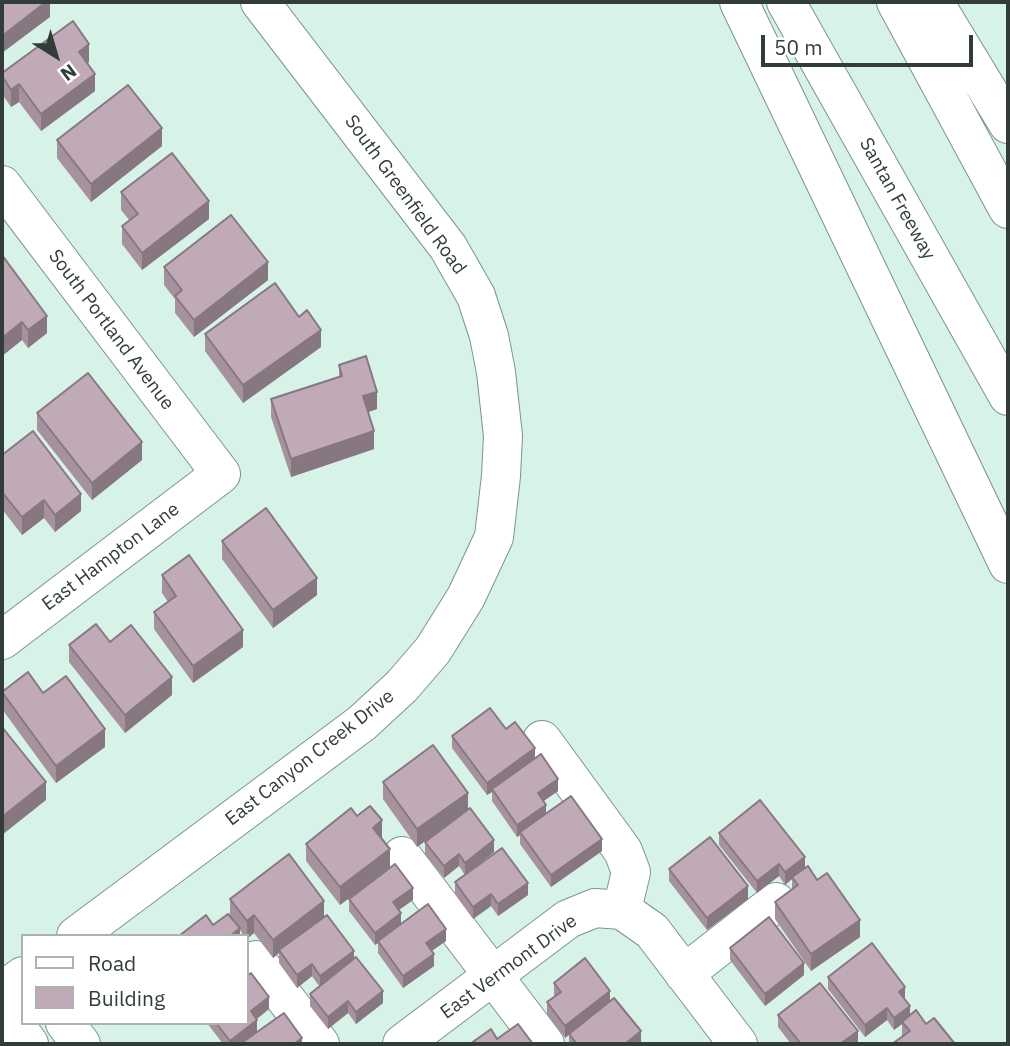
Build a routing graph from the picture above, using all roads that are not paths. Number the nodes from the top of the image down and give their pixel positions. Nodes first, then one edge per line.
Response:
1 (260, 2) edge
2 (739, 2) edge
3 (786, 2) edge
4 (896, 2) edge
5 (934, 2) edge
6 (1008, 124) edge
7 (2, 185) edge
8 (1008, 209) edge
9 (1008, 396) edge
10 (220, 474) joint
11 (494, 537) joint
12 (1008, 564) edge
13 (2, 640) edge
14 (542, 740) dead end
15 (402, 856) dead end
16 (776, 902) edge
17 (622, 910) junction
18 (79, 934) edge
19 (256, 960) dead end
20 (684, 974) junction
21 (493, 976) junction
22 (21, 977) edge
23 (2, 991) edge
24 (2, 1007) edge
25 (67, 1025) edge
26 (29, 1044) edge
27 (81, 1044) edge
28 (320, 1044) edge
29 (402, 1044) edge
30 (545, 1044) edge
31 (738, 1044) edge

1 - 11 main road, South Greenfield Road
2 - 12 main road
3 - 9 main road, Santan Freeway
4 - 8 main road
5 - 6 main road
7 - 10 main road, South Portland Avenue
10 - 13 main road, East Hampton Lane
11 - 18 main road, East Canyon Creek Drive
14 - 17 main road
15 - 21 main road
16 - 20 main road
17 - 20 main road
17 - 21 main road, East Vermont Drive
19 - 28 main road
20 - 31 main road
21 - 29 main road, East Vermont Drive
21 - 30 main road
22 - 23 main road
24 - 26 main road
25 - 27 main road

